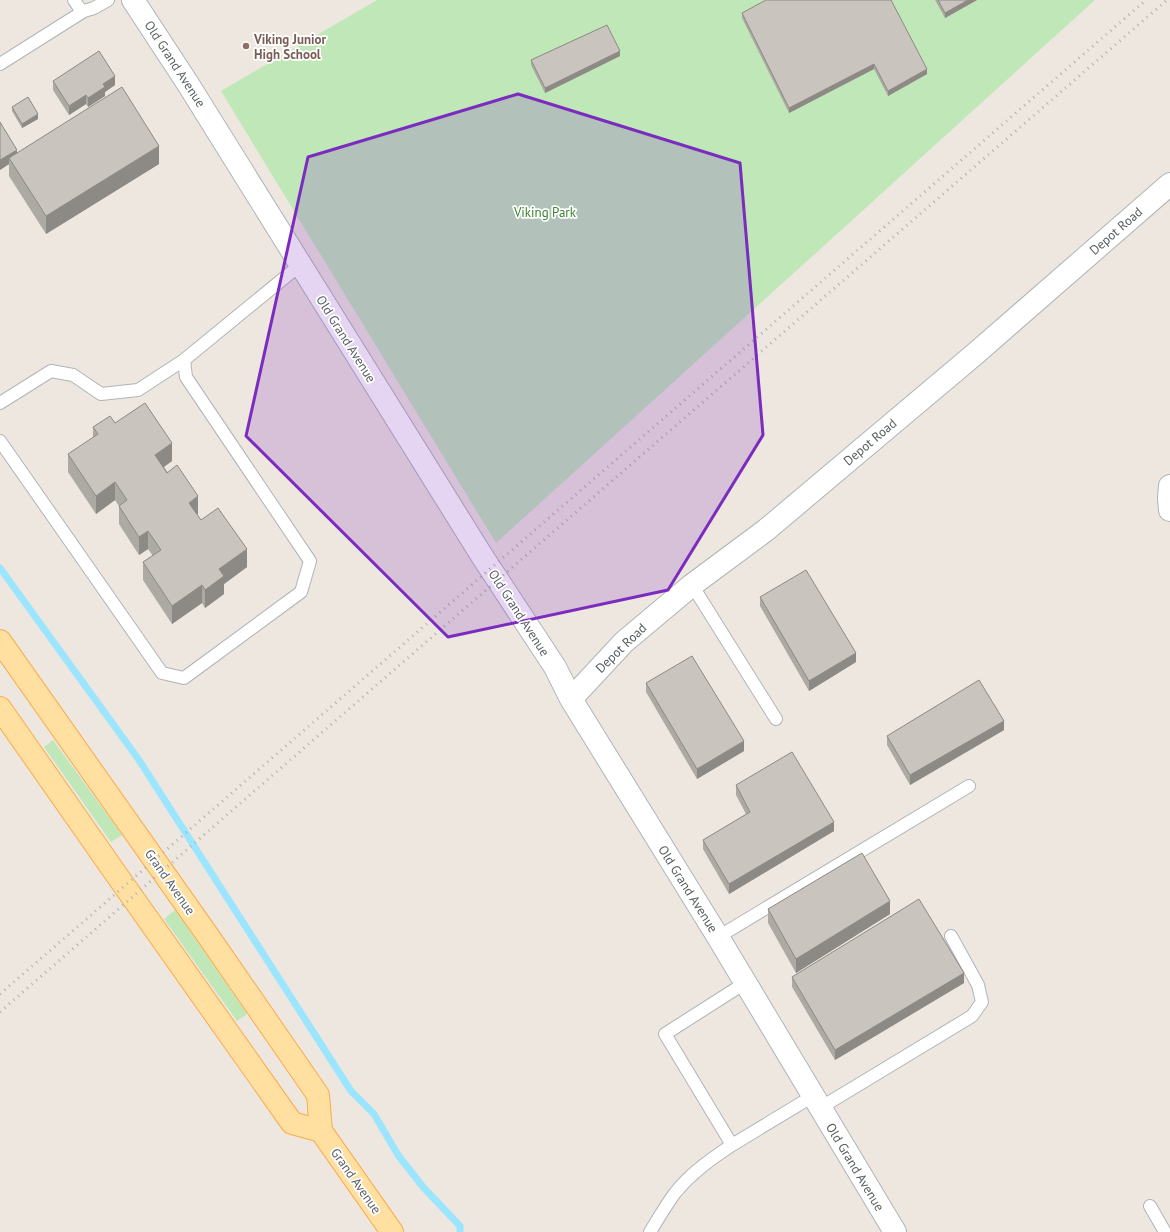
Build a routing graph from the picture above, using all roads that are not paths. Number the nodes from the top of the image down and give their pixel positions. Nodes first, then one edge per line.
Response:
1 (74, 0) edge
2 (108, 0) edge
3 (133, 0) edge
4 (84, 11) junction
5 (0, 64) edge
6 (1170, 184) edge
7 (300, 264) junction
8 (184, 360) junction
9 (0, 403) edge
10 (0, 441) edge
11 (692, 585) junction
12 (0, 641) edge
13 (572, 699) junction
14 (0, 708) edge
15 (776, 719) dead end
16 (969, 786) dead end
17 (951, 936) dead end
18 (718, 937) junction
19 (745, 983) junction
20 (817, 1102) junction
21 (321, 1131) junction
22 (732, 1145) junction
23 (1150, 1206) dead end
24 (392, 1232) edge
25 (650, 1232) edge
26 (895, 1232) edge
27 (1165, 1232) edge

1 - 4 lane
2 - 4 lane
3 - 7 street, Old Grand Avenue
4 - 5 lane
6 - 11 street, Depot Road
7 - 8 lane
7 - 13 street, Old Grand Avenue
8 - 9 lane
8 - 10 lane
11 - 13 street, Depot Road
11 - 15 lane
12 - 21 main road, Grand Avenue
13 - 18 street, Old Grand Avenue
14 - 21 main road
16 - 18 lane
17 - 20 lane
18 - 19 street, Old Grand Avenue
19 - 20 street, Old Grand Avenue
19 - 22 lane
20 - 22 lane
20 - 26 street, Old Grand Avenue
21 - 24 main road, Grand Avenue
22 - 25 lane
23 - 27 lane

